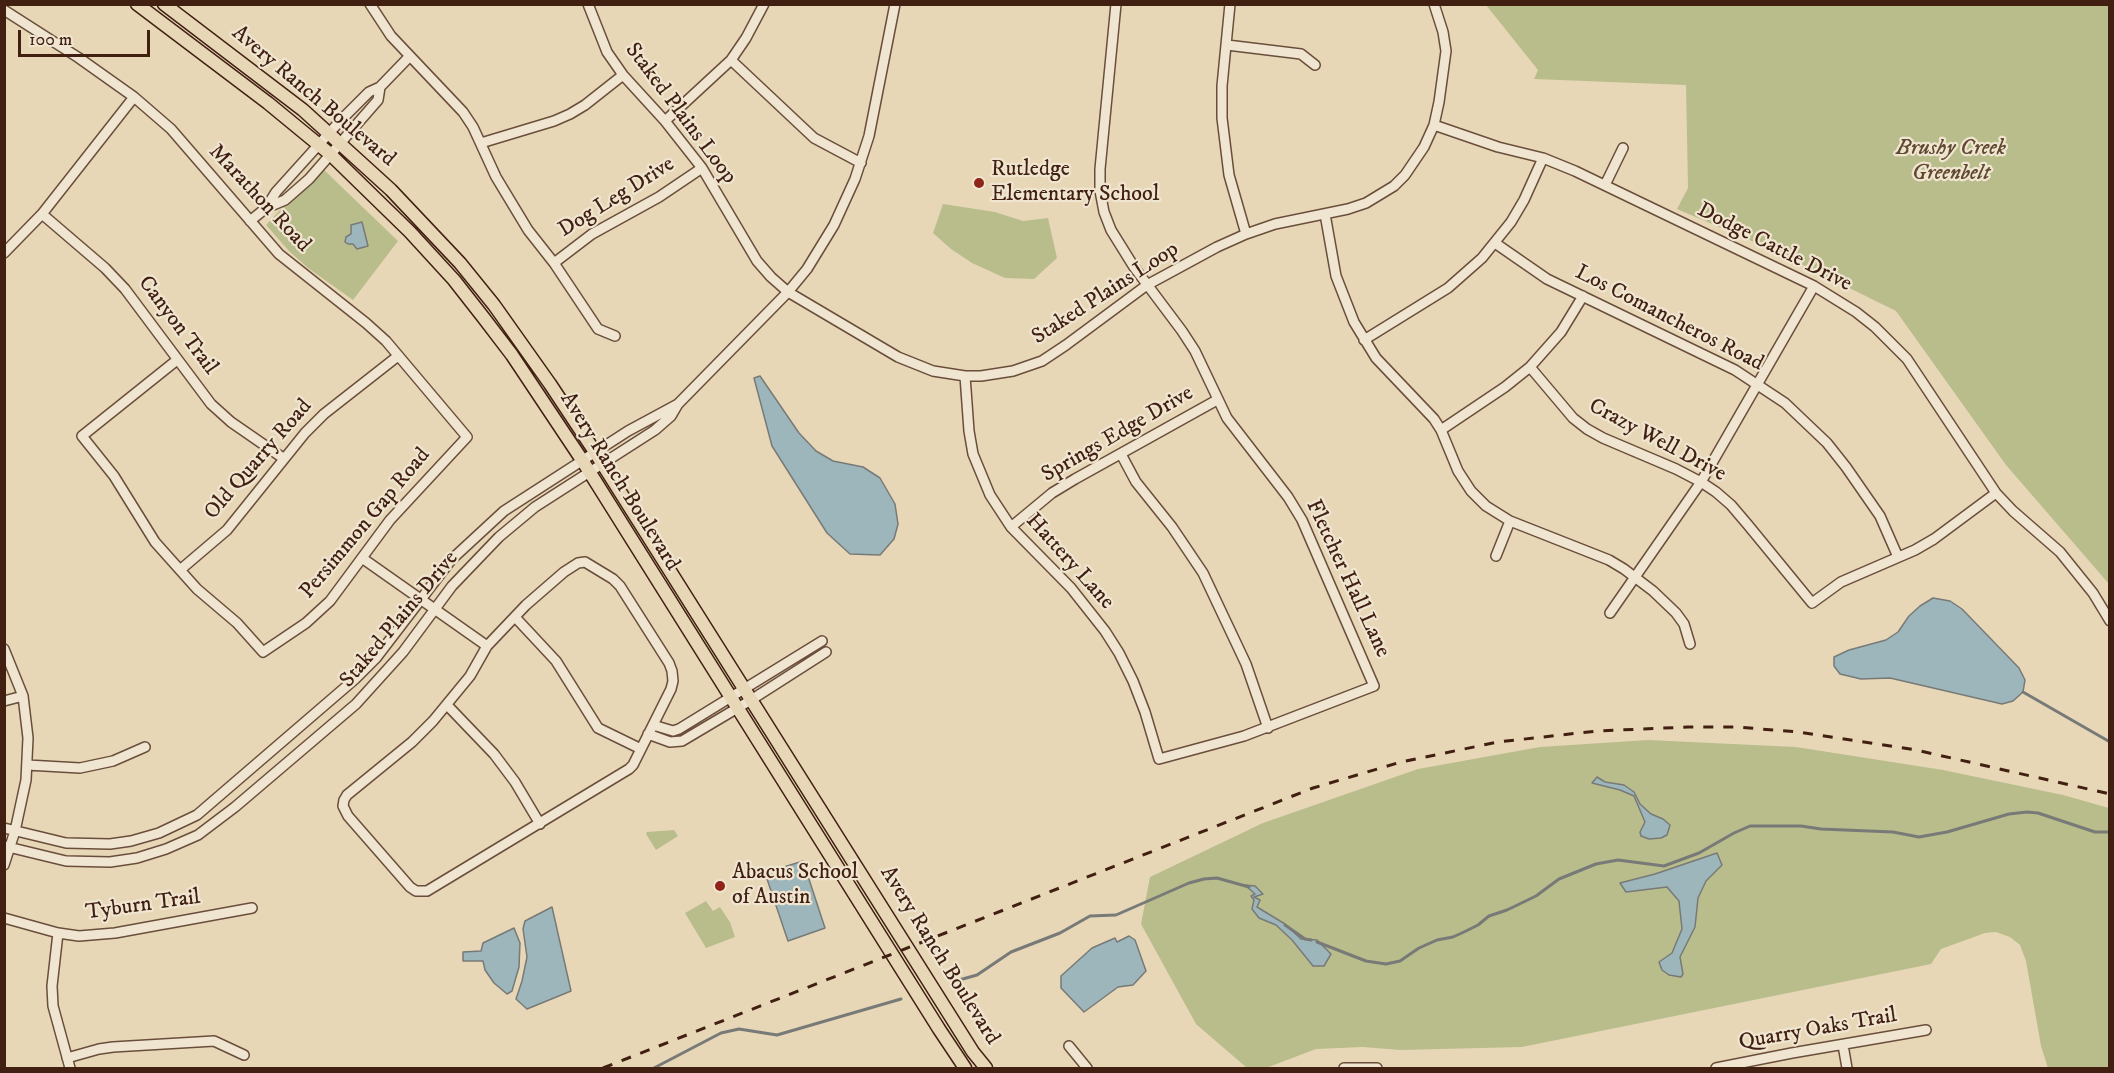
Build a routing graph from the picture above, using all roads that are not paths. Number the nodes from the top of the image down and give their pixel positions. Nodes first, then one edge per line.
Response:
1 (137, 4) edge
2 (164, 4) edge
3 (370, 4) edge
4 (588, 4) edge
5 (764, 4) edge
6 (895, 4) edge
7 (1116, 4) edge
8 (1230, 4) edge
9 (1434, 4) edge
10 (4, 10) edge
11 (1227, 45) junction
12 (409, 57) junction
13 (731, 60) junction
14 (1315, 65) dead end
15 (623, 75) junction
16 (380, 87) junction
17 (134, 97) junction
18 (665, 121) junction
19 (1434, 125) junction
20 (329, 134) junction
21 (340, 143) junction
22 (481, 144) junction
23 (319, 145) junction
24 (1623, 148) dead end
25 (330, 154) junction
26 (1543, 158) junction
27 (861, 163) junction
28 (702, 168) junction
29 (1605, 185) junction
30 (266, 208) junction
31 (42, 214) junction
32 (1325, 214) junction
33 (250, 221) junction
34 (1246, 234) junction
35 (1495, 243) junction
36 (4, 253) edge
37 (554, 263) junction
38 (1147, 285) junction
39 (1814, 286) junction
40 (788, 292) junction
41 (1583, 296) junction
42 (615, 336) dead end
43 (1364, 340) junction
44 (398, 356) junction
45 (177, 360) junction
46 (1530, 367) junction
47 (965, 376) junction
48 (1758, 384) junction
49 (1217, 400) junction
50 (678, 404) junction
51 (1441, 430) junction
52 (466, 437) joint
53 (594, 452) junction
54 (1121, 454) junction
55 (283, 458) junction
56 (582, 460) junction
57 (602, 465) junction
58 (589, 472) junction
59 (1701, 482) junction
60 (1996, 493) junction
61 (1510, 521) junction
62 (1011, 527) junction
63 (1496, 556) dead end
64 (1898, 557) junction
65 (362, 558) junction
66 (180, 570) junction
67 (1635, 577) junction
68 (421, 600) junction
69 (434, 609) junction
70 (1610, 613) dead end
71 (515, 617) junction
72 (2109, 621) edge
73 (822, 641) dead end
74 (1690, 644) dead end
75 (487, 646) junction
76 (4, 649) edge
77 (826, 651) dead end
78 (1374, 686) joint
79 (743, 688) junction
80 (23, 696) junction
81 (730, 697) junction
82 (752, 700) junction
83 (4, 701) edge
84 (447, 705) junction
85 (737, 708) junction
86 (1268, 728) junction
87 (651, 730) junction
88 (145, 747) dead end
89 (641, 749) junction
90 (27, 765) junction
91 (540, 824) junction
92 (4, 828) edge
93 (15, 831) junction
94 (7, 846) edge
95 (4, 865) edge
96 (252, 908) dead end
97 (4, 918) edge
98 (58, 933) junction
99 (1926, 1030) dead end
100 (1842, 1045) junction
101 (1069, 1046) dead end
102 (244, 1055) dead end
103 (67, 1058) junction
104 (70, 1068) edge
105 (965, 1068) edge
106 (986, 1068) edge
107 (1087, 1068) edge
108 (1344, 1068) edge
109 (1377, 1068) edge
110 (1722, 1068) edge
111 (1847, 1068) edge

1 - 23 main road, Avery Ranch Boulevard
2 - 20 main road, Avery Ranch Boulevard
3 - 12 street
4 - 15 street, Staked Plains Loop
5 - 13 street
6 - 27 street, Staked Plains Drive
7 - 38 street, Fletcher Hall Lane
8 - 11 street
9 - 19 street, Staked Plains Loop
10 - 17 street, Marathon Road
11 - 14 street
11 - 34 street
12 - 16 street
12 - 22 street
13 - 18 street
13 - 27 street
15 - 18 street, Staked Plains Loop
15 - 22 street
16 - 20 street
16 - 21 street
17 - 31 street
17 - 33 street, Marathon Road
18 - 28 street, Staked Plains Loop
19 - 26 street, Dodge Cattle Drive
19 - 32 street, Staked Plains Loop
20 - 21 main road, Avery Ranch Boulevard
20 - 23 street
21 - 25 street
21 - 53 main road, Avery Ranch Boulevard
22 - 37 street
23 - 25 main road, Avery Ranch Boulevard
23 - 30 street
24 - 29 street
25 - 30 street
25 - 56 main road, Avery Ranch Boulevard
26 - 29 street, Dodge Cattle Drive
26 - 35 street
27 - 40 street, Staked Plains Drive
28 - 37 street, Dog Leg Drive
28 - 40 street, Staked Plains Loop
29 - 39 street, Dodge Cattle Drive
30 - 33 street
31 - 36 street
31 - 45 street, Canyon Trail
32 - 34 street, Staked Plains Loop
32 - 43 street
33 - 44 street, Marathon Road
34 - 38 street, Staked Plains Loop
35 - 41 street, Los Comancheros Road
35 - 43 street
37 - 42 street
38 - 47 street, Staked Plains Loop
38 - 49 street, Fletcher Hall Lane
39 - 48 street
39 - 60 street, Dodge Cattle Drive
40 - 47 street, Staked Plains Loop
40 - 50 street, Staked Plains Drive
41 - 46 street
41 - 48 street, Los Comancheros Road
43 - 51 street
44 - 52 street, Marathon Road
44 - 55 street, Old Quarry Road
45 - 55 street, Canyon Trail
45 - 66 street
46 - 51 street
46 - 59 street, Crazy Well Drive
47 - 62 street, Hattery Lane
48 - 59 street
48 - 64 street, Los Comancheros Road
49 - 54 street, Springs Edge Drive
49 - 78 street, Fletcher Hall Lane
50 - 53 street, Staked Plains Drive
50 - 57 street, Staked Plains Drive
51 - 61 street
52 - 65 street, Persimmon Gap Road
53 - 56 street, Staked Plains Drive
53 - 57 main road, Avery Ranch Boulevard
54 - 62 street, Springs Edge Drive
54 - 86 street
55 - 66 street, Old Quarry Road
56 - 58 main road, Avery Ranch Boulevard
56 - 68 street, Staked Plains Drive
57 - 58 street, Staked Plains Drive
57 - 79 main road, Avery Ranch Boulevard
58 - 69 street, Staked Plains Drive
58 - 81 main road, Avery Ranch Boulevard
59 - 64 street, Crazy Well Drive
59 - 67 street
60 - 64 street, Crazy Well Drive
60 - 72 street, Dodge Cattle Drive
61 - 63 street
61 - 67 street
62 - 86 street, Hattery Lane
65 - 66 street, Persimmon Gap Road
65 - 68 street
67 - 70 street
67 - 74 street
68 - 69 street
68 - 93 street, Staked Plains Drive
69 - 75 street
69 - 94 street, Staked Plains Drive
71 - 75 street
71 - 87 street
71 - 89 street
73 - 79 street
75 - 84 street
76 - 80 street
77 - 82 street
78 - 86 street, Hattery Lane
79 - 81 street
79 - 82 main road, Avery Ranch Boulevard
80 - 83 street
80 - 90 street
81 - 85 main road, Avery Ranch Boulevard
81 - 87 street
82 - 85 street
82 - 106 main road, Avery Ranch Boulevard
84 - 91 street
84 - 91 street
85 - 87 street
85 - 105 main road, Avery Ranch Boulevard
87 - 89 street
88 - 90 street
89 - 91 street
90 - 93 street
92 - 93 street, Staked Plains Drive
93 - 94 street
94 - 95 street
96 - 98 street, Tyburn Trail
97 - 98 street, Tyburn Trail
98 - 103 street
99 - 100 street, Quarry Oaks Trail
100 - 110 street, Quarry Oaks Trail
100 - 111 street
101 - 107 street
102 - 103 street
103 - 104 street
108 - 109 street

